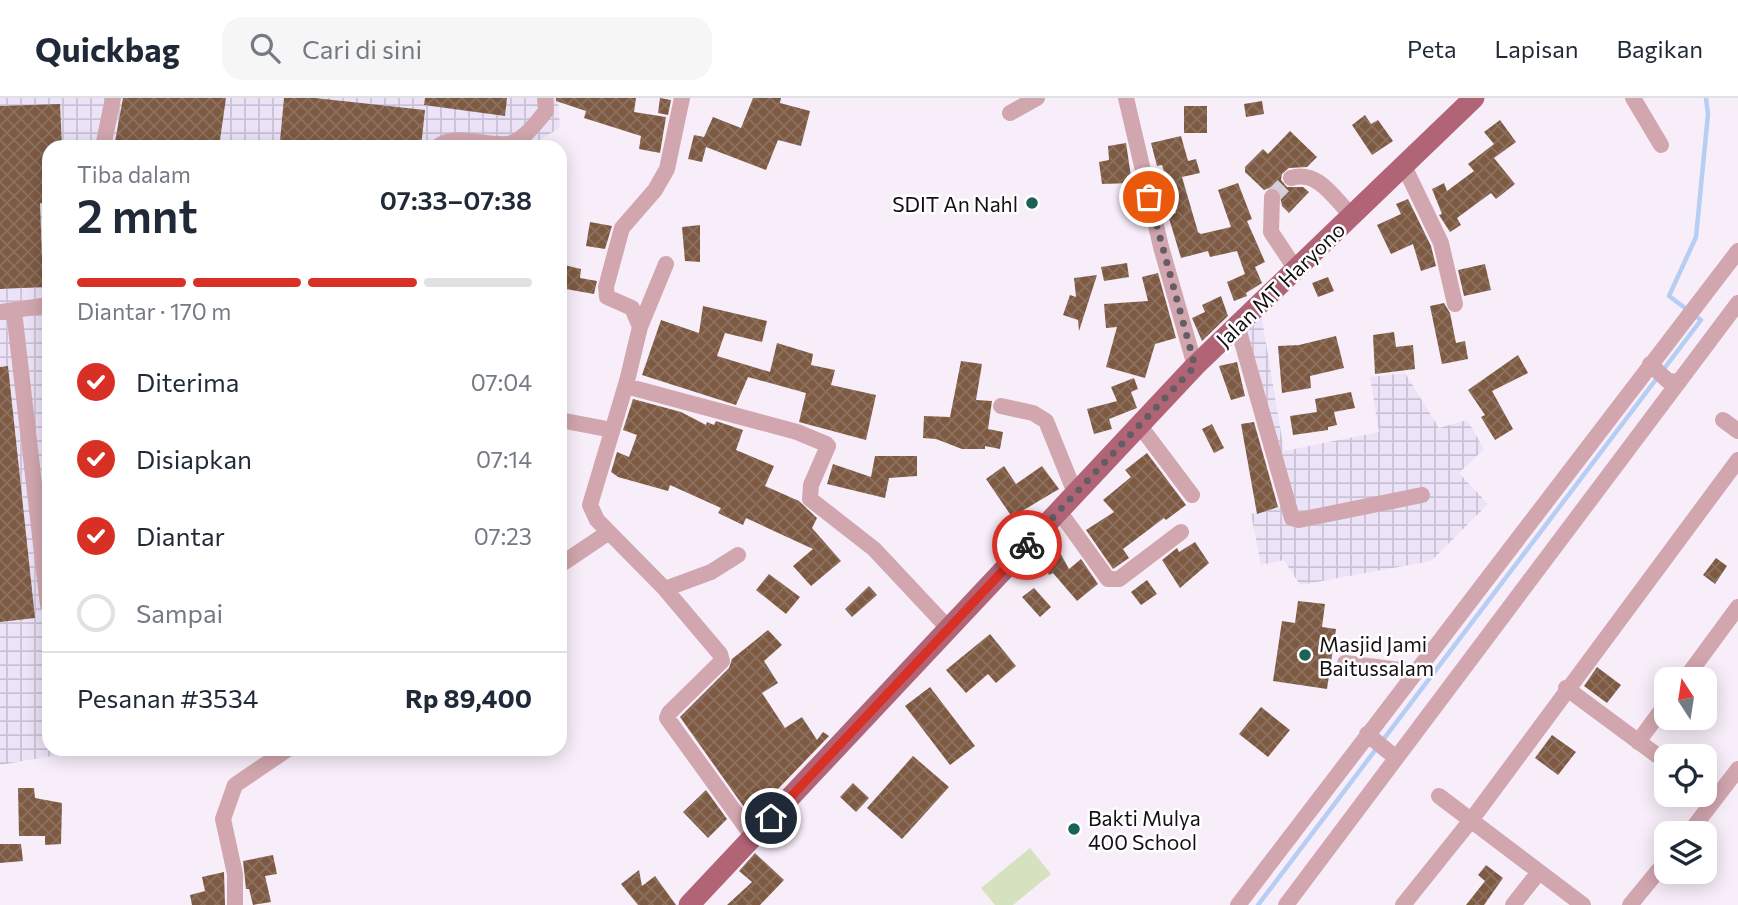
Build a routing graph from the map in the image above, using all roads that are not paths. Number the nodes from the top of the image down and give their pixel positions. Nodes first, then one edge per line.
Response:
1 (113, 98) edge
2 (545, 98) edge
3 (682, 98) edge
4 (1037, 98) edge
5 (1126, 98) edge
6 (1474, 98) edge
7 (1633, 98) edge
8 (1010, 113) dead end
9 (529, 139) edge
10 (104, 140) edge
11 (1661, 145) dead end
12 (1403, 164) junction
13 (1291, 178) dead end
14 (1272, 197) tunnel mouth
15 (1351, 215) junction
16 (1738, 250) edge
17 (666, 264) dead end
18 (1297, 271) junction
19 (1738, 303) edge
20 (1455, 304) dead end
21 (42, 305) edge
22 (7, 311) edge
23 (640, 327) junction
24 (1238, 328) junction
25 (8, 332) edge
26 (1195, 366) junction
27 (1652, 367) junction
28 (1674, 381) junction
29 (626, 386) junction
30 (1001, 406) dead end
31 (1723, 420) dead end
32 (567, 421) edge
33 (1140, 426) junction
34 (612, 430) junction
35 (1738, 431) edge
36 (1738, 460) edge
37 (1075, 493) junction
38 (1192, 495) dead end
39 (1422, 495) dead end
40 (1059, 511) junction
41 (609, 532) junction
42 (1181, 532) dead end
43 (738, 555) dead end
44 (567, 560) edge
45 (42, 564) edge
46 (665, 589) junction
47 (1738, 607) edge
48 (949, 629) junction
49 (1345, 663) dead end
50 (1694, 667) edge
51 (1415, 672) junction
52 (1566, 688) junction
53 (1654, 720) edge
54 (1370, 737) junction
55 (1638, 742) junction
56 (1654, 753) edge
57 (1392, 754) junction
58 (278, 756) edge
59 (1738, 769) edge
60 (1717, 788) edge
61 (1439, 796) dead end
62 (1472, 819) junction
63 (753, 837) junction
64 (1539, 872) junction
65 (1654, 876) edge
66 (235, 905) edge
67 (689, 905) edge
68 (1238, 905) edge
69 (1286, 905) edge
70 (1403, 905) edge
71 (1513, 905) edge
72 (1583, 905) edge
73 (1630, 905) edge

1 - 10 street
2 - 9 street
3 - 23 street
4 - 8 street
5 - 26 street
6 - 12 main road, Jalan MT Haryono
7 - 11 street
12 - 15 main road, Jalan MT Haryono
12 - 20 street
13 - 15 street
14 - 18 street
15 - 18 main road, Jalan MT Haryono
16 - 27 street
17 - 23 street
18 - 24 main road, Jalan MT Haryono
19 - 28 street
21 - 22 street
22 - 25 street
23 - 29 street
24 - 26 main road, Jalan MT Haryono
24 - 39 street
25 - 45 street
26 - 33 main road, Jalan MT Haryono
27 - 28 street
27 - 51 street
28 - 57 street
29 - 34 street
29 - 48 street
30 - 37 street
31 - 35 street
32 - 34 street
33 - 37 main road, Jalan MT Haryono
33 - 38 street
34 - 41 street
36 - 52 street
37 - 40 main road, Jalan MT Haryono
40 - 42 street
40 - 48 main road, Jalan MT Haryono
41 - 44 street
41 - 46 street
43 - 46 street
46 - 63 street
47 - 50 street
48 - 63 main road, Jalan MT Haryono
49 - 51 street
51 - 54 street
52 - 55 street
52 - 62 street
53 - 55 street
54 - 57 street
54 - 68 street
55 - 56 street
57 - 69 street
58 - 66 street
59 - 60 street
61 - 62 street
62 - 64 street
62 - 70 street
63 - 67 main road, Jalan MT Haryono
64 - 71 street
64 - 72 street
65 - 73 street

